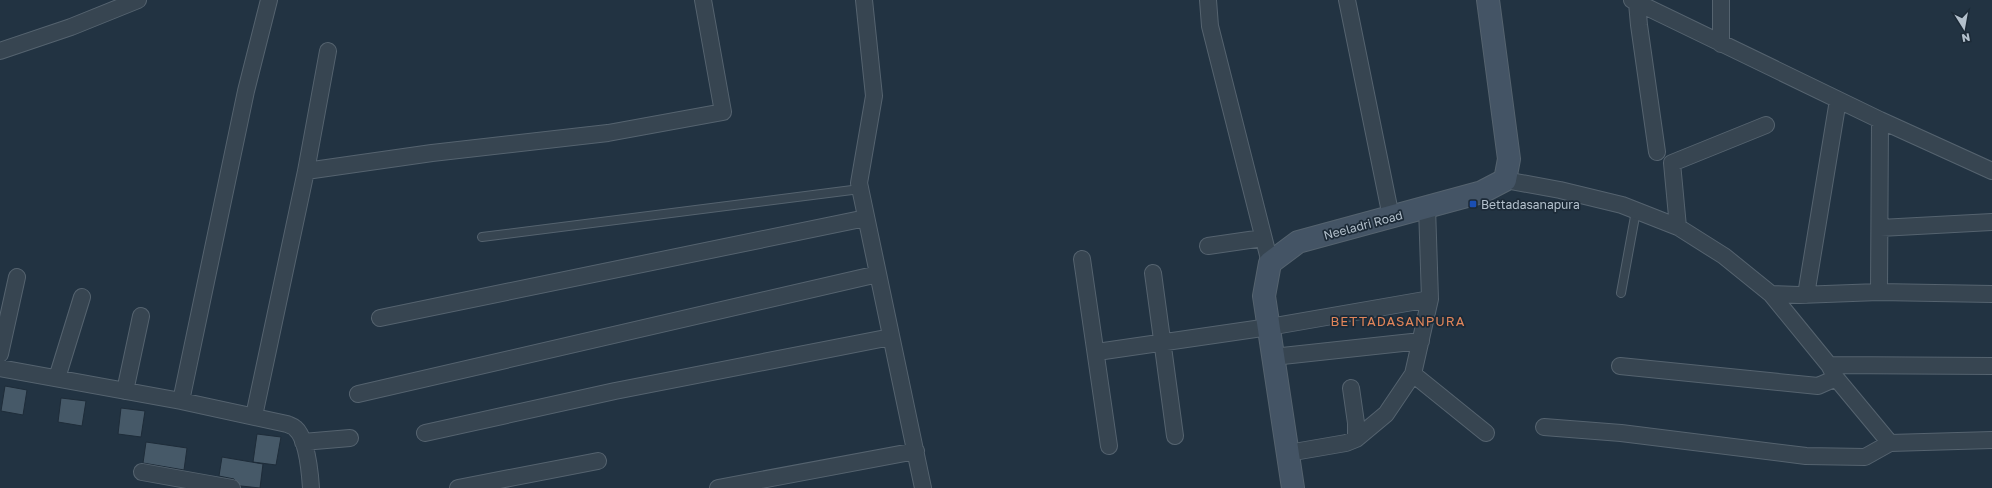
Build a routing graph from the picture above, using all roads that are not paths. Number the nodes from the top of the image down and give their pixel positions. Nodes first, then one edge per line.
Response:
1 (138, 0) edge
2 (269, 0) edge
3 (703, 0) edge
4 (864, 0) edge
5 (1208, 0) edge
6 (1347, 0) edge
7 (1488, 0) edge
8 (1721, 0) edge
9 (1634, 2) edge
10 (1722, 44) junction
11 (328, 50) dead end
12 (0, 51) edge
13 (1838, 100) junction
14 (1880, 120) junction
15 (1766, 124) dead end
16 (1658, 152) dead end
17 (306, 171) junction
18 (1992, 171) edge
19 (1504, 180) junction
20 (860, 190) junction
21 (1427, 207) junction
22 (1636, 211) junction
23 (866, 218) junction
24 (1391, 218) junction
25 (1992, 222) edge
26 (1678, 227) junction
27 (1880, 228) junction
28 (482, 237) dead end
29 (1263, 238) junction
30 (1208, 246) dead end
31 (1082, 259) dead end
32 (1270, 263) junction
33 (1153, 273) dead end
34 (878, 274) junction
35 (17, 277) dead end
36 (1621, 292) dead end
37 (1878, 292) junction
38 (1771, 294) junction
39 (1992, 294) edge
40 (1806, 295) junction
41 (82, 297) dead end
42 (1430, 299) junction
43 (141, 316) dead end
44 (380, 318) dead end
45 (1269, 327) junction
46 (892, 337) junction
47 (1421, 341) junction
48 (1164, 343) junction
49 (1097, 352) junction
50 (0, 354) edge
51 (1273, 357) junction
52 (1620, 366) dead end
53 (1992, 366) edge
54 (0, 368) edge
55 (1832, 372) junction
56 (1413, 374) junction
57 (57, 378) junction
58 (1350, 388) dead end
59 (125, 391) junction
60 (358, 394) dead end
61 (181, 401) junction
62 (254, 416) junction
63 (1544, 427) dead end
64 (425, 433) dead end
65 (1486, 433) dead end
66 (1175, 436) dead end
67 (350, 438) dead end
68 (1356, 439) junction
69 (1992, 440) edge
70 (303, 442) junction
71 (1890, 443) junction
72 (1109, 446) dead end
73 (916, 451) junction
74 (1288, 453) junction
75 (598, 461) dead end
76 (142, 472) dead end
77 (232, 488) edge
78 (311, 488) edge
79 (458, 488) edge
80 (718, 488) edge
81 (923, 488) edge
82 (1293, 488) edge

1 - 12 street
2 - 61 street
3 - 17 street
4 - 20 street
5 - 29 street
6 - 24 street
7 - 19 main road
8 - 10 street
9 - 10 street
9 - 16 street
10 - 13 street
11 - 17 street
13 - 14 street
13 - 40 street
14 - 18 street
14 - 27 street
15 - 26 street
17 - 62 street
19 - 21 main road, Neeladri Road
19 - 22 street
20 - 23 street
20 - 28 lane
21 - 24 main road, Neeladri Road
21 - 42 street
22 - 26 street
22 - 36 lane
23 - 34 street
23 - 44 street
24 - 32 main road, Neeladri Road
25 - 27 street
26 - 38 street
27 - 37 street
29 - 30 street
29 - 32 street
31 - 49 street
32 - 45 main road
33 - 48 street
34 - 46 street
34 - 60 street
35 - 50 street
37 - 39 street
37 - 40 street
38 - 40 street
38 - 55 street
41 - 57 street
42 - 45 street
42 - 47 street
43 - 59 street
45 - 48 street
45 - 51 main road
46 - 64 street
46 - 73 street
47 - 51 street
47 - 56 street
48 - 49 street
48 - 66 street
49 - 72 street
51 - 74 main road
52 - 55 street
53 - 55 street
54 - 57 street
55 - 71 street
56 - 65 street
56 - 68 street
57 - 59 street
58 - 68 street
59 - 61 street
61 - 62 street
62 - 70 street
63 - 71 street
67 - 70 street
68 - 74 street
69 - 71 street
70 - 78 street
73 - 80 street
73 - 81 street
74 - 82 main road
75 - 79 street
76 - 77 street

